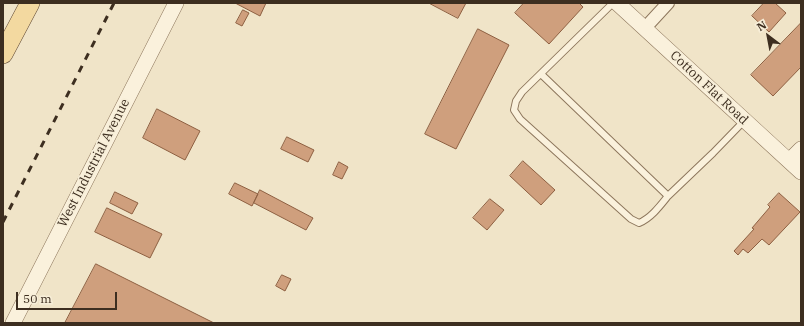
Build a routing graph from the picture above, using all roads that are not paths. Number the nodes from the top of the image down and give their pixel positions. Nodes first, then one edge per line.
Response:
1 (30, 3) edge
2 (176, 3) edge
3 (613, 3) edge
4 (617, 3) edge
5 (668, 3) edge
6 (645, 28) junction
7 (6, 43) edge
8 (541, 74) junction
9 (745, 120) junction
10 (801, 149) edge
11 (789, 161) junction
12 (801, 172) edge
13 (668, 196) junction
14 (13, 323) edge

1 - 7 main road
2 - 14 street, West Industrial Avenue
3 - 8 lane
4 - 6 street, Cotton Flat Road
5 - 6 street
6 - 9 street, Cotton Flat Road
8 - 13 lane
8 - 13 lane
9 - 11 street, Cotton Flat Road
9 - 13 lane
10 - 11 street
11 - 12 street, Cotton Flat Road

